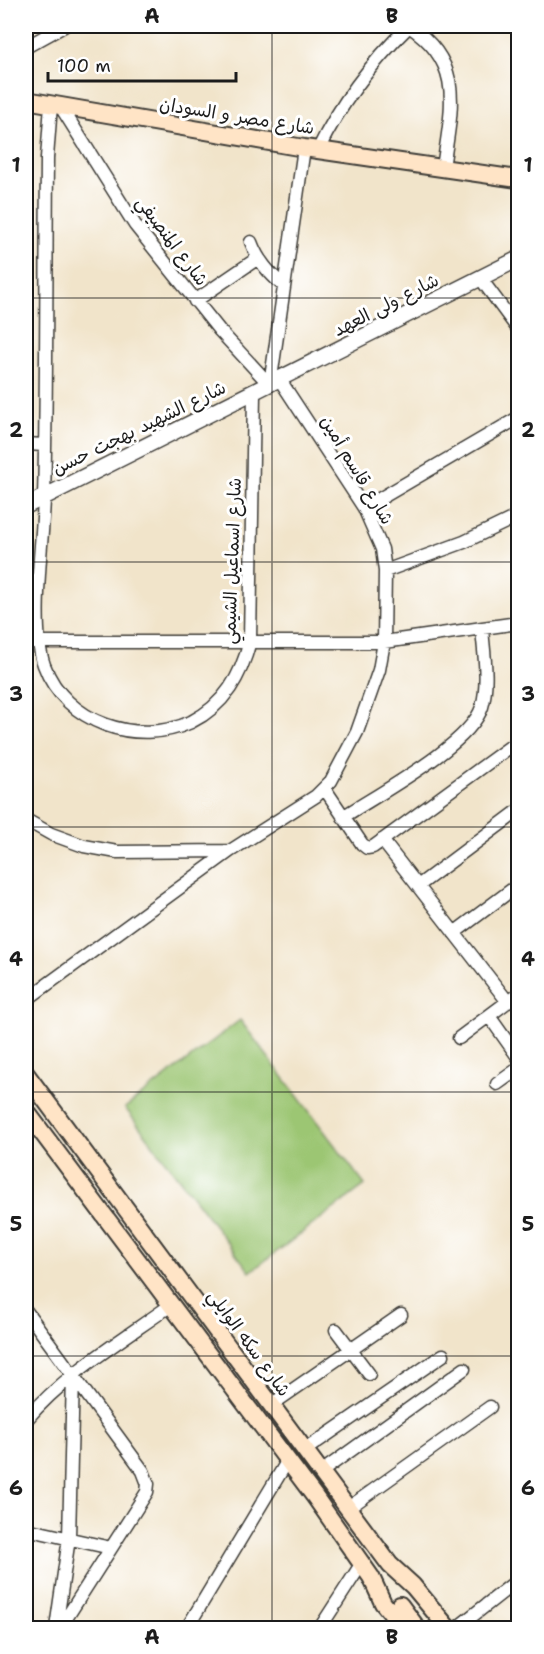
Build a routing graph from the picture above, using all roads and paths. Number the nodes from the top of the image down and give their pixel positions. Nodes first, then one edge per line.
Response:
1 (64, 26) edge
2 (409, 26) edge
3 (26, 47) edge
4 (26, 100) edge
5 (56, 106) junction
6 (311, 149) junction
7 (443, 168) junction
8 (519, 179) edge
9 (251, 242) dead end
10 (258, 258) junction
11 (519, 259) edge
12 (481, 279) junction
13 (284, 286) junction
14 (195, 301) junction
15 (519, 329) edge
16 (275, 382) junction
17 (254, 393) junction
18 (519, 418) edge
19 (26, 444) edge
20 (44, 445) junction
21 (44, 497) junction
22 (26, 507) edge
23 (364, 508) junction
24 (519, 516) edge
25 (385, 571) junction
26 (519, 623) edge
27 (482, 629) junction
28 (250, 641) junction
29 (32, 642) edge
30 (384, 642) junction
31 (519, 741) edge
32 (325, 789) junction
33 (519, 811) edge
34 (343, 816) junction
35 (26, 820) edge
36 (382, 840) junction
37 (230, 851) junction
38 (519, 885) edge
39 (418, 886) junction
40 (454, 933) junction
41 (519, 994) edge
42 (26, 1000) edge
43 (508, 1002) junction
44 (489, 1016) junction
45 (459, 1038) dead end
46 (519, 1057) edge
47 (519, 1069) edge
48 (26, 1074) edge
49 (497, 1084) dead end
50 (26, 1111) edge
51 (171, 1305) junction
52 (26, 1311) edge
53 (401, 1315) dead end
54 (336, 1330) dead end
55 (351, 1350) junction
56 (443, 1355) dead end
57 (464, 1369) dead end
58 (369, 1374) dead end
59 (73, 1376) junction
60 (271, 1405) junction
61 (490, 1407) dead end
62 (26, 1420) edge
63 (305, 1450) junction
64 (288, 1460) junction
65 (321, 1472) junction
66 (347, 1509) junction
67 (26, 1529) edge
68 (69, 1538) junction
69 (111, 1548) junction
70 (390, 1565) junction
71 (367, 1570) junction
72 (519, 1580) edge
73 (58, 1629) edge
74 (187, 1629) edge
75 (320, 1629) edge
76 (403, 1629) edge
77 (417, 1629) edge
78 (434, 1629) edge
79 (448, 1629) edge
80 (457, 1629) edge

1 - 3 street
2 - 6 street
2 - 7 street
4 - 5 main road, شارع مصر و السودان
5 - 6 main road, شارع مصر و السودان
5 - 14 street, شارع المنصيفي
5 - 20 street, شارع اسماعيل الشيمي
6 - 7 main road, شارع مصر و السودان
6 - 13 street
7 - 8 main road, شارع مصر و السودان
9 - 10 street
10 - 13 street
10 - 14 street
11 - 12 street, شارع ولى العهد
12 - 15 street
12 - 16 street, شارع ولى العهد
13 - 16 street
14 - 16 street, شارع المنصيفي
16 - 17 street, شارع الشهيد بهجت حسن
16 - 23 street, شارع قاسم أمين
17 - 21 street, شارع الشهيد بهجت حسن
17 - 28 street, شارع اسماعيل الشيمي
18 - 23 street
19 - 20 street
20 - 21 street, شارع اسماعيل الشيمي
21 - 22 street, شارع الشهيد بهجت حسن
21 - 29 street, شارع اسماعيل الشيمي
23 - 25 street, شارع قاسم أمين
24 - 25 street
25 - 30 street, شارع قاسم أمين
26 - 27 street
27 - 30 street
27 - 34 street
28 - 29 street
28 - 29 street, شارع اسماعيل الشيمي
28 - 30 street
30 - 32 street, شارع قاسم أمين
31 - 36 street
32 - 34 street
32 - 37 street, شارع قاسم أمين
33 - 39 street
34 - 36 street
35 - 37 street
36 - 39 street
37 - 42 street, شارع قاسم أمين
38 - 40 street
39 - 40 street
40 - 43 street
41 - 43 street
43 - 44 street
44 - 45 street
44 - 46 street
47 - 49 street
48 - 60 main road, شارع سكه الوايلي
50 - 51 main road
51 - 59 street
51 - 64 main road
52 - 59 street
53 - 55 street
54 - 55 street
55 - 58 street
55 - 60 street
56 - 63 street
57 - 65 street
59 - 62 street
59 - 68 street
59 - 69 street
60 - 63 main road, شارع سكه الوايلي
61 - 66 street
63 - 65 main road, شارع سكه الوايلي
64 - 71 main road
64 - 74 street
65 - 66 main road, شارع سكه الوايلي
66 - 70 main road, شارع سكه الوايلي
67 - 68 street
68 - 69 street
68 - 73 street
69 - 73 street
70 - 78 main road
70 - 79 main road, شارع سكه الوايلي
71 - 75 street
71 - 76 main road
71 - 77 main road
72 - 80 street

